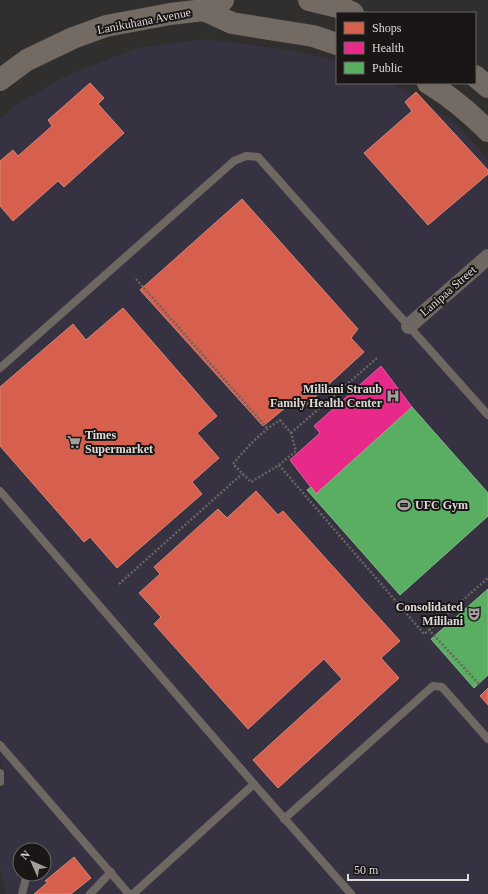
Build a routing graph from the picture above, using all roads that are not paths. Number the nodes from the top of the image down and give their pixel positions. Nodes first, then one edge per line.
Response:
1 (223, 0) edge
2 (309, 0) edge
3 (194, 9) junction
4 (351, 12) edge
5 (336, 44) edge
6 (476, 77) edge
7 (0, 80) edge
8 (430, 84) edge
9 (488, 87) edge
10 (488, 130) edge
11 (488, 257) edge
12 (409, 326) junction
13 (0, 368) edge
14 (488, 415) edge
15 (0, 491) edge
16 (488, 739) edge
17 (0, 745) edge
18 (0, 774) edge
19 (0, 782) edge
20 (254, 784) junction
21 (284, 819) junction
22 (111, 872) junction
23 (25, 882) edge
24 (22, 894) edge
25 (90, 894) edge
26 (129, 894) edge
27 (133, 894) edge
28 (351, 894) edge

1 - 3 main road, Lanikuhana Avenue
2 - 4 main road
3 - 5 main road, Lanikuhana Avenue
3 - 7 main road, Lanikuhana Avenue
6 - 9 main road
8 - 10 main road
11 - 12 street, Lanipaa Street
12 - 13 lane
12 - 14 lane
15 - 20 lane
16 - 21 lane
17 - 22 lane
18 - 19 lane
20 - 21 lane
20 - 27 lane
21 - 28 lane
22 - 25 lane
22 - 26 lane
23 - 24 lane

